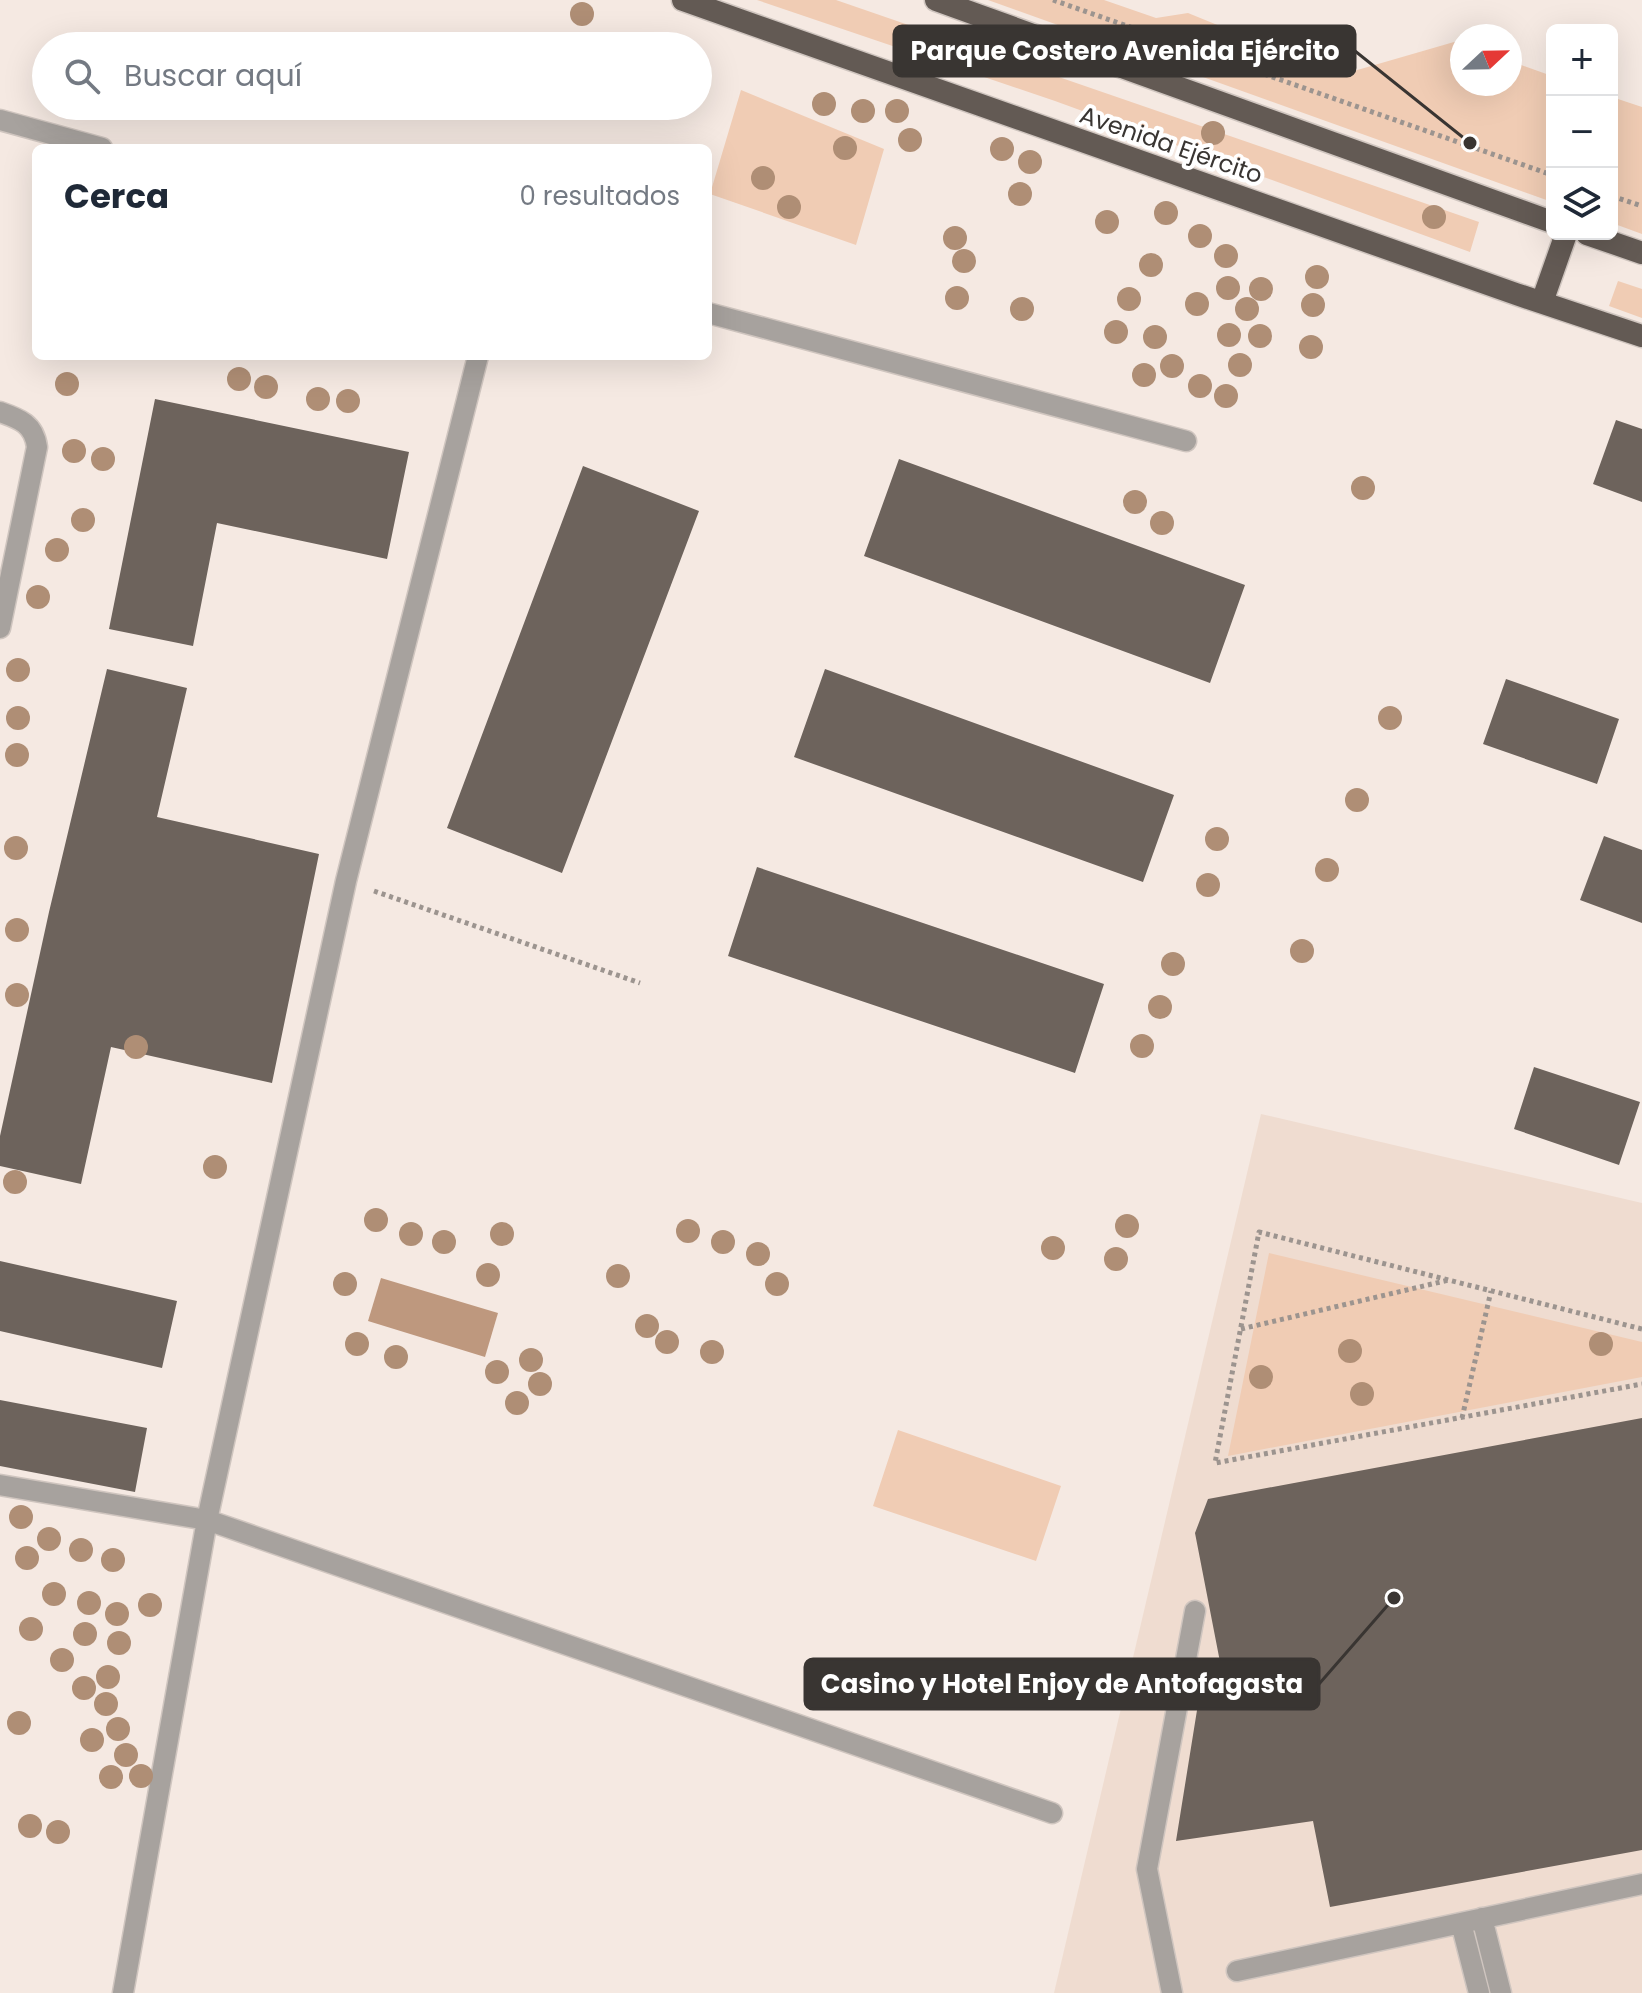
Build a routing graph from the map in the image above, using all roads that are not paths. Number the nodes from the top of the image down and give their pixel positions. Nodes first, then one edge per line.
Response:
1 (683, 0) edge
2 (936, 0) edge
3 (0, 120) edge
4 (87, 144) edge
5 (1546, 220) edge
6 (1564, 240) edge
7 (1604, 240) edge
8 (1642, 253) edge
9 (1542, 302) junction
10 (712, 314) edge
11 (1642, 336) edge
12 (477, 360) edge
13 (0, 412) edge
14 (1186, 441) dead end
15 (0, 628) edge
16 (0, 1485) edge
17 (207, 1520) junction
18 (1195, 1611) dead end
19 (1052, 1813) dead end
20 (1642, 1884) edge
21 (1482, 1918) junction
22 (1461, 1923) junction
23 (1237, 1971) dead end
24 (123, 1993) edge
25 (1172, 1993) edge
26 (1479, 1993) edge
27 (1501, 1993) edge

1 - 9 highway, Avenida Ejército
2 - 5 highway
3 - 4 lane
6 - 9 highway
7 - 8 highway
9 - 11 highway, Avenida Ejército
10 - 14 lane
12 - 17 lane
13 - 15 lane
16 - 17 lane
17 - 19 lane
17 - 24 lane
18 - 25 lane
20 - 21 lane
21 - 22 lane
21 - 27 lane
22 - 23 lane
22 - 26 lane

